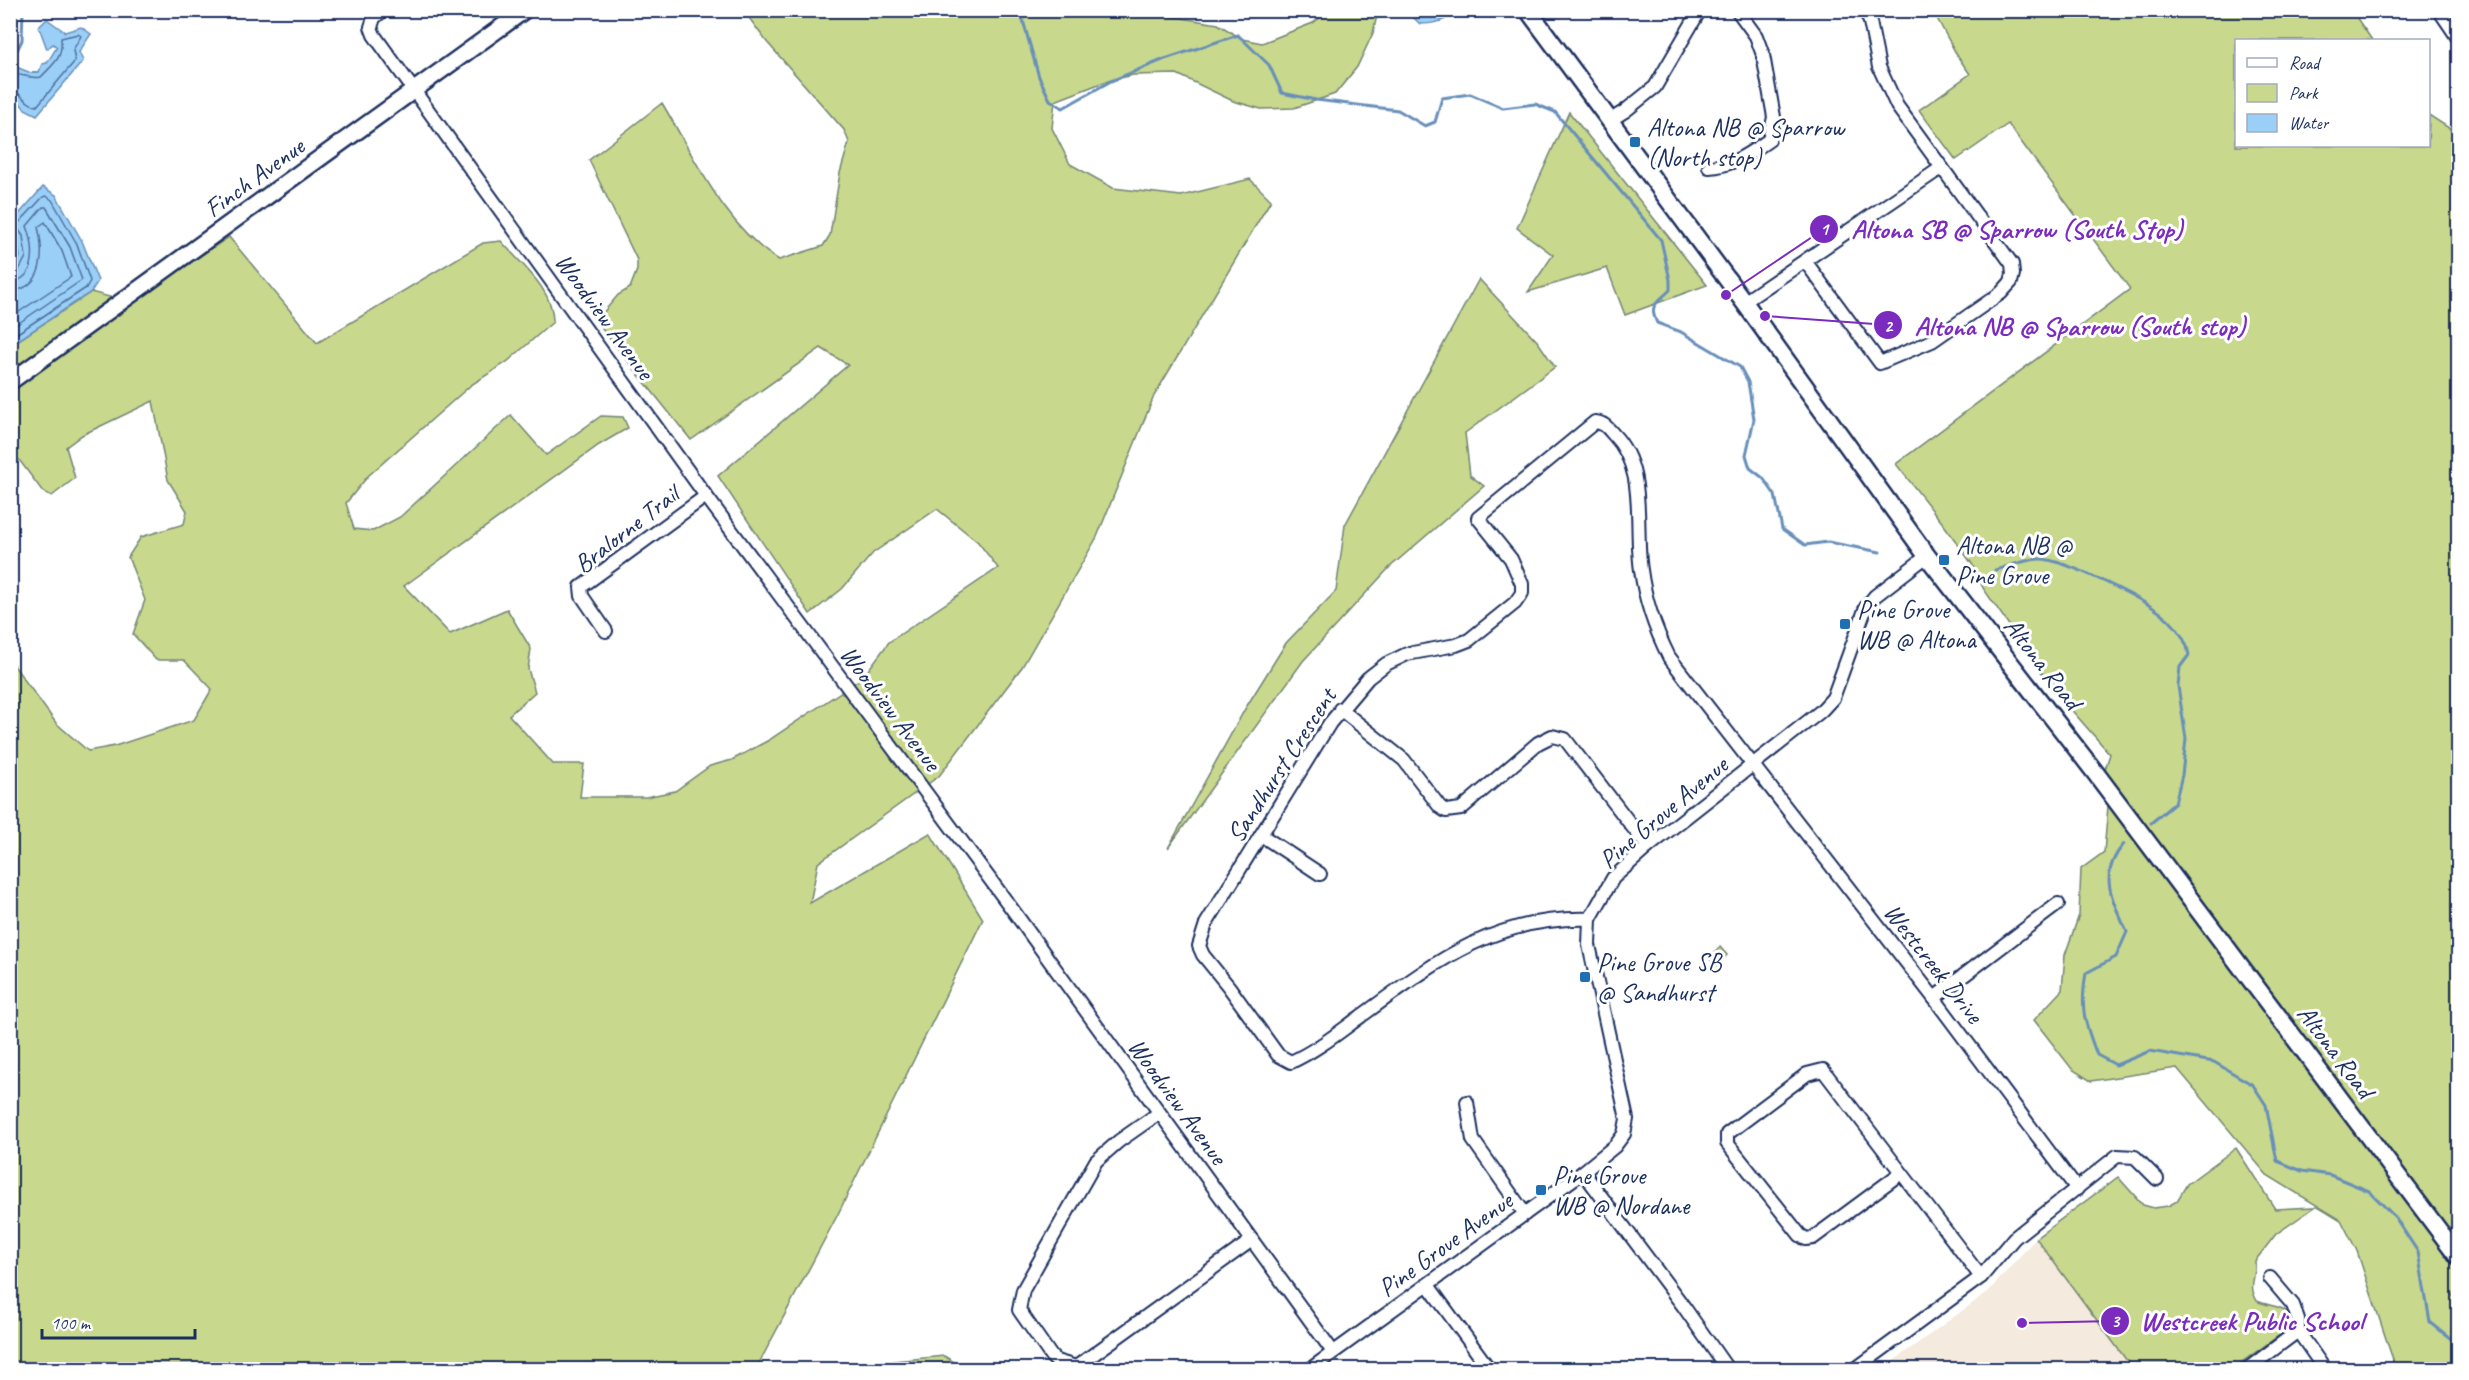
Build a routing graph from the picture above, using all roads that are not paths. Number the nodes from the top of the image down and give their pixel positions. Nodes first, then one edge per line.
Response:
1 (383, 10) edge
2 (525, 10) edge
3 (1528, 10) edge
4 (1700, 10) edge
5 (1737, 10) edge
6 (1865, 10) edge
7 (2439, 10) edge
8 (2458, 38) edge
9 (415, 90) junction
10 (1609, 121) junction
11 (1709, 167) dead end
12 (1941, 168) junction
13 (1805, 261) junction
14 (1744, 302) junction
15 (10, 382) edge
16 (706, 496) junction
17 (1927, 556) junction
18 (606, 631) dead end
19 (1340, 709) junction
20 (1754, 766) junction
21 (1261, 835) junction
22 (1648, 847) junction
23 (1320, 874) dead end
24 (2058, 904) dead end
25 (1590, 919) junction
26 (1934, 998) junction
27 (1467, 1102) dead end
28 (1159, 1113) junction
29 (1583, 1172) junction
30 (1901, 1173) junction
31 (2157, 1179) dead end
32 (2077, 1190) junction
33 (1525, 1214) junction
34 (1252, 1240) junction
35 (2458, 1256) edge
36 (1981, 1277) junction
37 (2270, 1278) dead end
38 (1428, 1285) junction
39 (2298, 1331) junction
40 (1333, 1352) junction
41 (1309, 1370) edge
42 (1490, 1370) edge
43 (1728, 1370) edge
44 (1854, 1370) edge
45 (2246, 1370) edge
46 (2325, 1370) edge

1 - 9 street, Woodview Avenue
2 - 9 street, Finch Avenue
3 - 10 main road, Altona Road
4 - 10 street
5 - 11 street
6 - 12 street
7 - 8 street
9 - 15 street, Finch Avenue
9 - 16 street, Woodview Avenue
10 - 14 main road, Altona Road
12 - 13 street
12 - 13 street
13 - 14 street
14 - 17 main road, Altona Road
16 - 18 street, Bralorne Trail
16 - 28 street, Woodview Avenue
17 - 20 street, Pine Grove Avenue
17 - 35 main road, Altona Road
19 - 20 street, Sandhurst Crescent
19 - 21 street, Sandhurst Crescent
19 - 22 street
20 - 22 street, Pine Grove Avenue
20 - 26 street, Westcreek Drive
21 - 23 street
21 - 25 street, Sandhurst Crescent
22 - 25 street, Pine Grove Avenue
24 - 26 street
25 - 29 street, Pine Grove Avenue
26 - 32 street, Westcreek Drive
27 - 33 street
28 - 34 street, Woodview Avenue
28 - 34 street
29 - 33 street, Pine Grove Avenue
29 - 43 street
30 - 30 street
30 - 36 street
31 - 32 street
32 - 36 street
33 - 38 street, Pine Grove Avenue
34 - 40 street, Woodview Avenue
36 - 44 street
37 - 39 street
38 - 40 street, Pine Grove Avenue
38 - 42 street
39 - 45 street
39 - 46 street
40 - 41 street, Pine Grove Avenue

